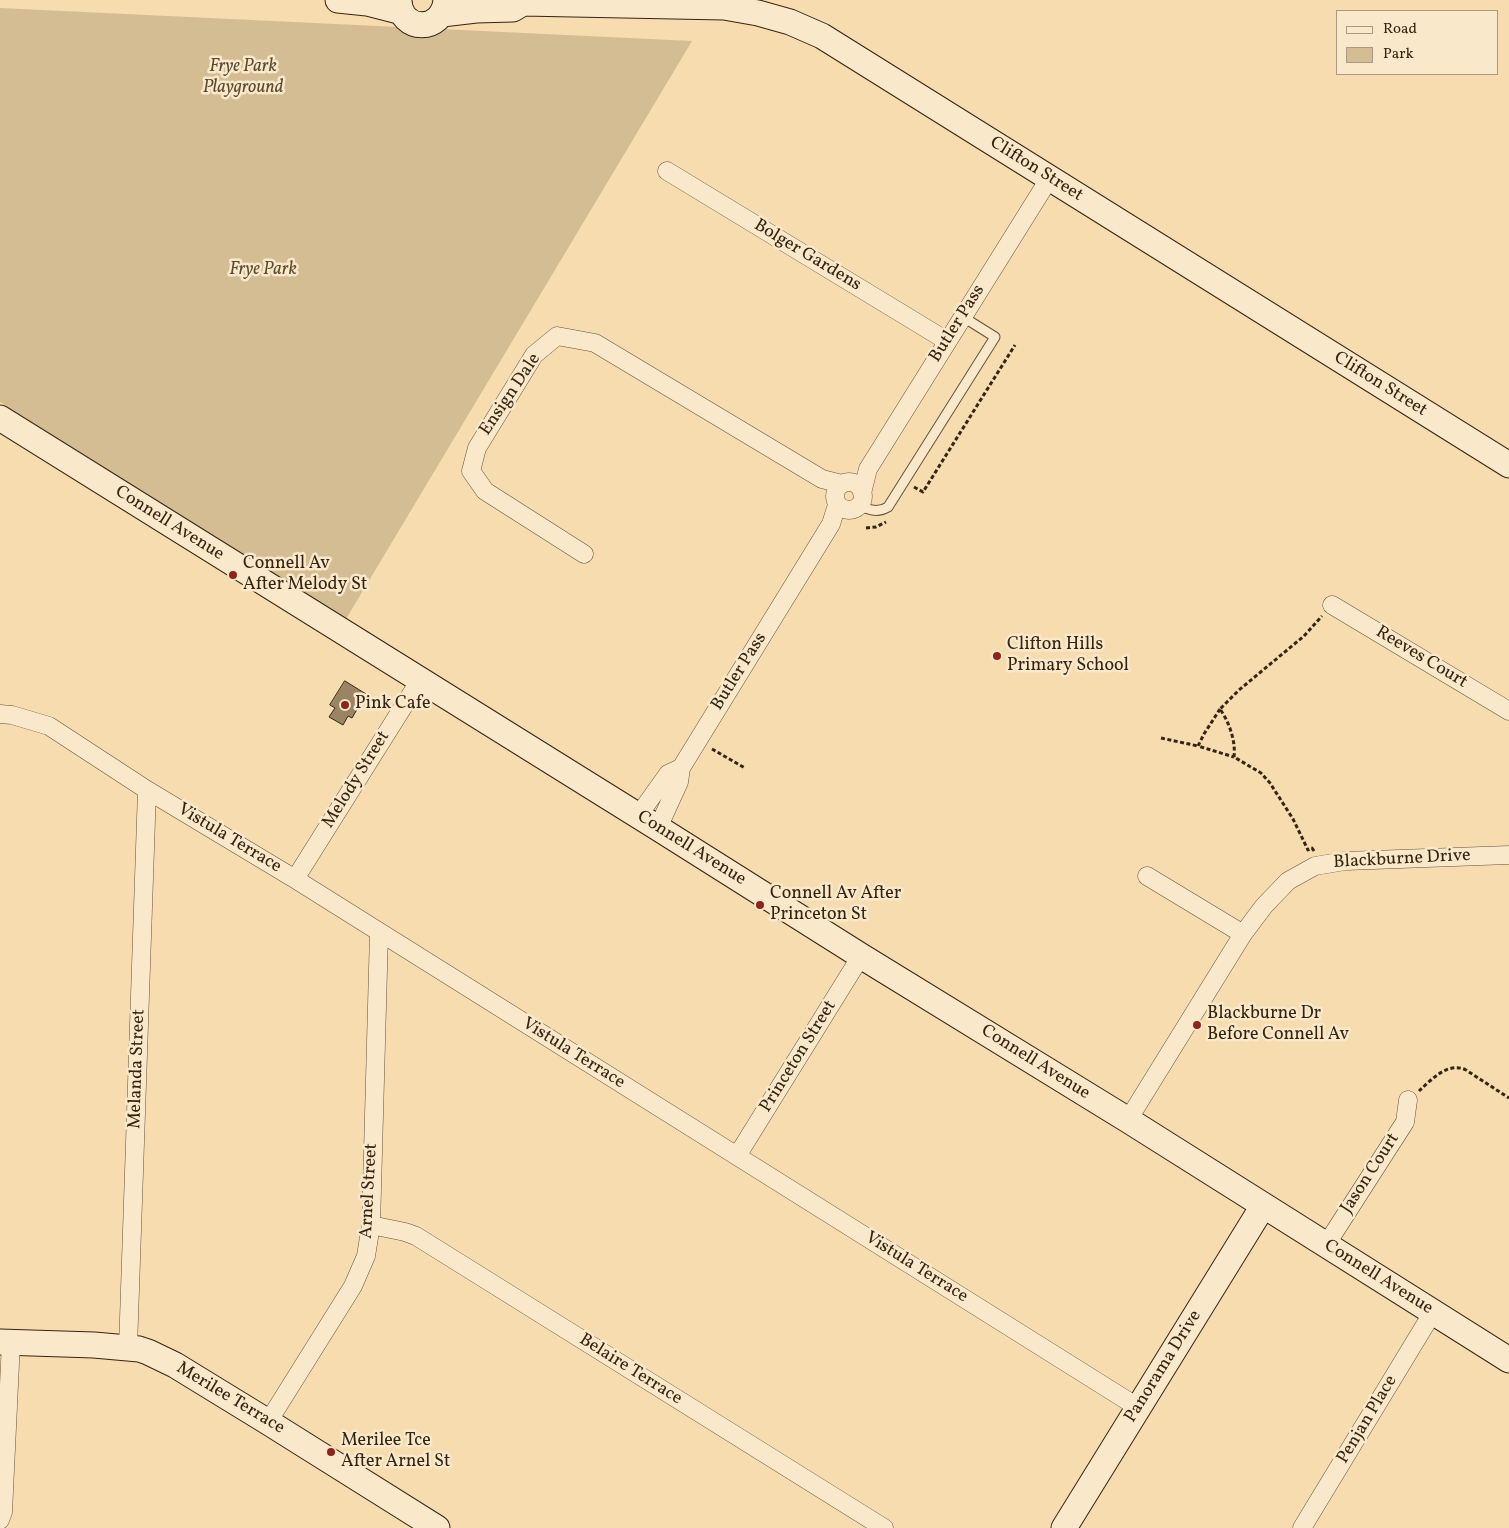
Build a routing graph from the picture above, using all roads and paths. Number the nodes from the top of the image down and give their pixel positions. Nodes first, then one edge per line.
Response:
1 (338, 0) edge
2 (521, 2) edge
3 (400, 6) edge
4 (444, 7) edge
5 (667, 172) dead end
6 (1050, 179) junction
7 (963, 317) junction
8 (946, 341) junction
9 (1015, 346) dead end
10 (0, 418) edge
11 (1509, 465) edge
12 (910, 485) dead end
13 (847, 497) junction
14 (889, 520) dead end
15 (866, 528) dead end
16 (584, 554) dead end
17 (1332, 605) dead end
18 (1317, 621) dead end
19 (420, 680) junction
20 (1220, 709) junction
21 (1509, 712) edge
22 (0, 714) edge
23 (1161, 738) dead end
24 (1198, 746) junction
25 (712, 749) dead end
26 (1234, 757) junction
27 (745, 768) dead end
28 (148, 790) junction
29 (648, 822) junction
30 (1315, 854) dead end
31 (1509, 855) edge
32 (1147, 876) dead end
33 (295, 880) junction
34 (379, 933) junction
35 (1244, 934) junction
36 (860, 956) junction
37 (1424, 1086) dead end
38 (1509, 1098) edge
39 (1408, 1100) dead end
40 (1128, 1120) junction
41 (737, 1156) junction
42 (1263, 1206) junction
43 (371, 1225) junction
44 (1326, 1245) junction
45 (1433, 1312) junction
46 (6, 1342) edge
47 (128, 1348) junction
48 (1509, 1360) edge
49 (1139, 1408) junction
50 (268, 1422) junction
51 (0, 1520) edge
52 (437, 1528) edge
53 (884, 1528) edge
54 (1064, 1528) edge
55 (1302, 1528) edge

1 - 3 street
2 - 4 street, Clifton Street
2 - 6 street, Clifton Street
3 - 4 street, Clifton Street
5 - 8 street, Bolger Gardens
6 - 7 street, Butler Pass
6 - 11 street, Clifton Street
7 - 8 street, Butler Pass
7 - 13 lane
8 - 13 street, Butler Pass
9 - 12 path
10 - 19 street, Connell Avenue
13 - 16 street, Ensign Dale
13 - 29 street, Butler Pass
14 - 15 path
17 - 21 street, Reeves Court
18 - 20 path
19 - 29 street, Connell Avenue
19 - 33 street, Melody Street
20 - 24 path
20 - 26 path
22 - 28 street, Vistula Terrace
23 - 24 path
24 - 26 path
25 - 27 path
26 - 30 path
28 - 33 street, Vistula Terrace
28 - 47 street, Melanda Street
29 - 36 street, Connell Avenue
31 - 35 street, Blackburne Drive
32 - 35 street
33 - 34 street, Vistula Terrace
34 - 41 street, Vistula Terrace
34 - 43 street, Arnel Street
35 - 40 street, Blackburne Drive
36 - 40 street, Connell Avenue
36 - 41 street, Princeton Street
37 - 38 path
39 - 44 street, Jason Court
40 - 42 street, Connell Avenue
41 - 49 street, Vistula Terrace
42 - 44 street, Connell Avenue
42 - 49 street, Panorama Drive
43 - 50 street, Arnel Street
43 - 53 street, Belaire Terrace
44 - 45 street, Connell Avenue
45 - 48 street, Connell Avenue
45 - 55 street, Penjan Place
46 - 47 street, Merilee Terrace
46 - 51 street
47 - 50 street, Merilee Terrace
49 - 54 street, Panorama Drive
50 - 52 street, Merilee Terrace

